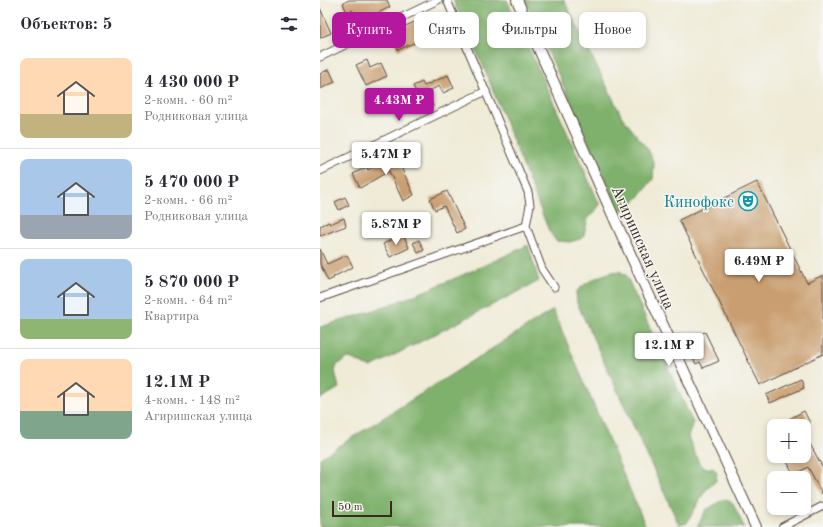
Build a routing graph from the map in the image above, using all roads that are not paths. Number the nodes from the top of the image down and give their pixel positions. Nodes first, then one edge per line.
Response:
1 (438, 0) edge
2 (447, 0) edge
3 (517, 0) edge
4 (320, 57) edge
5 (486, 91) junction
6 (320, 171) edge
7 (526, 226) junction
8 (554, 287) dead end
9 (320, 298) edge
10 (823, 506) edge
11 (756, 527) edge
12 (782, 527) edge

1 - 4 street
2 - 5 street
3 - 11 street, Агиришская улица
5 - 6 street
5 - 7 street
7 - 8 street
7 - 9 street
10 - 12 street

